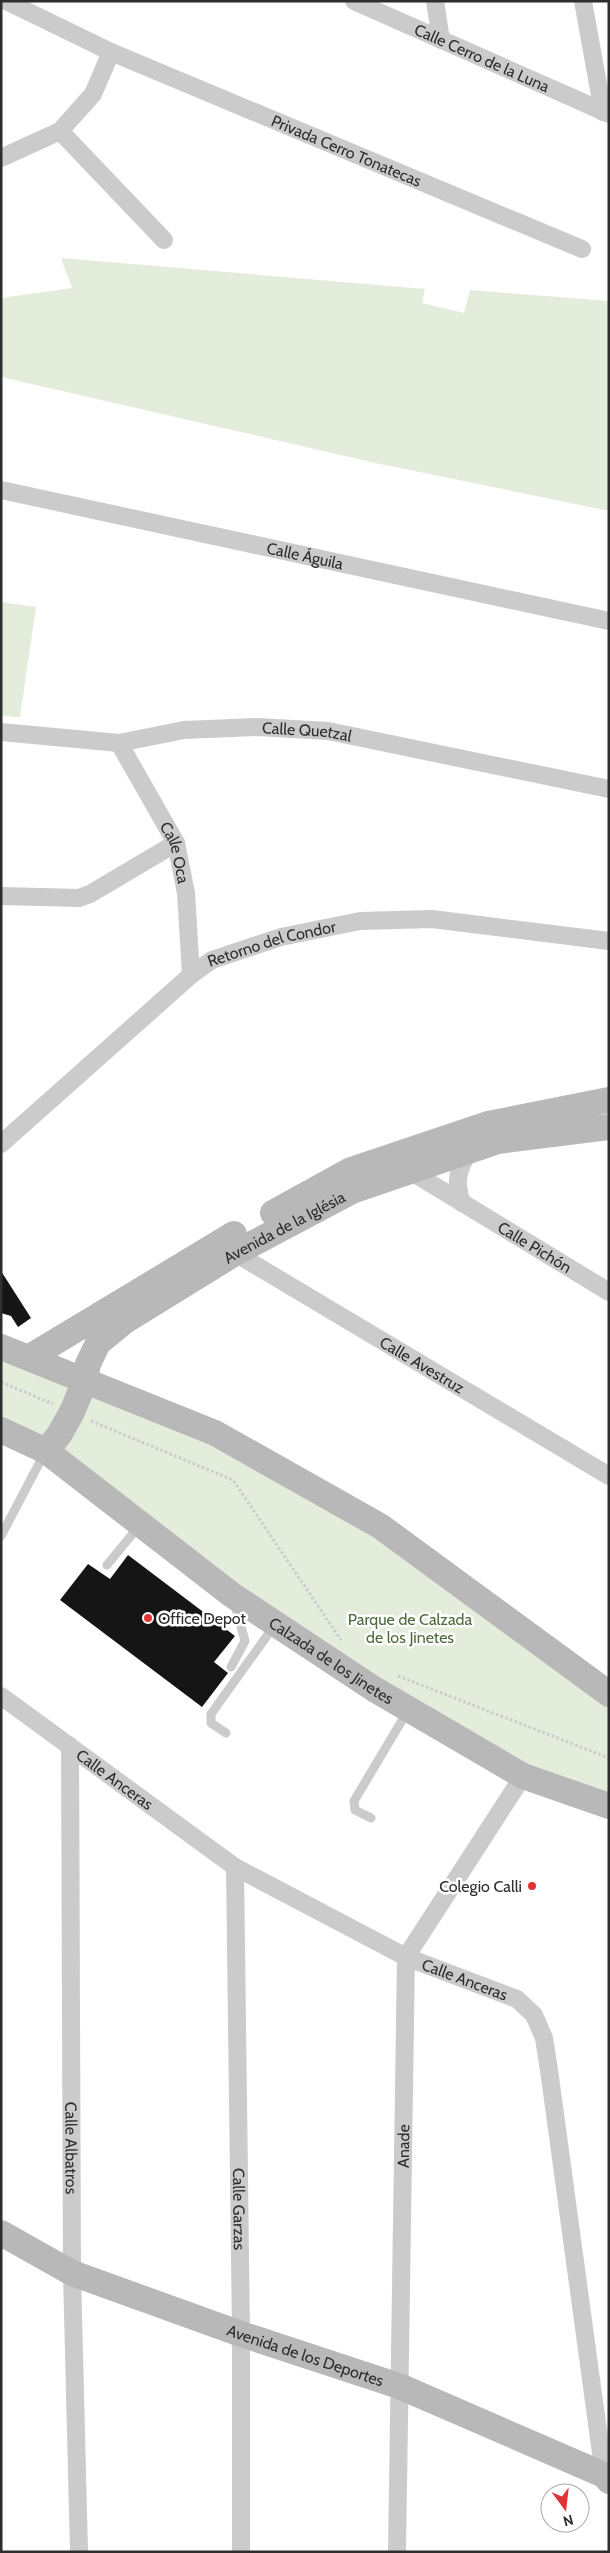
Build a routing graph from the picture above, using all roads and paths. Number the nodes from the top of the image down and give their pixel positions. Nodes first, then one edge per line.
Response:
1 (6, 1) edge
2 (354, 1) edge
3 (435, 1) edge
4 (583, 1) edge
5 (441, 40) junction
6 (111, 52) junction
7 (606, 113) edge
8 (60, 131) junction
9 (1, 158) edge
10 (164, 240) dead end
11 (582, 249) dead end
12 (1, 490) edge
13 (609, 621) edge
14 (1, 732) edge
15 (119, 743) junction
16 (609, 789) edge
17 (176, 843) junction
18 (1, 896) edge
19 (609, 941) edge
20 (191, 974) junction
21 (609, 1100) edge
22 (609, 1126) edge
23 (1, 1144) edge
24 (470, 1150) junction
25 (410, 1171) junction
26 (462, 1202) junction
27 (236, 1253) junction
28 (609, 1292) edge
29 (1, 1347) edge
30 (30, 1357) junction
31 (86, 1381) junction
32 (1, 1382) edge
33 (72, 1412) junction
34 (1, 1430) edge
35 (46, 1451) junction
36 (609, 1476) edge
37 (141, 1524) junction
38 (1, 1536) edge
39 (107, 1565) dead end
40 (232, 1595) junction
41 (276, 1624) junction
42 (342, 1642) dead end
43 (231, 1667) dead end
44 (390, 1673) dead end
45 (609, 1694) edge
46 (1, 1696) edge
47 (408, 1710) junction
48 (226, 1733) dead end
49 (70, 1746) junction
50 (609, 1758) edge
51 (523, 1776) junction
52 (609, 1806) edge
53 (370, 1818) dead end
54 (235, 1867) junction
55 (406, 1957) junction
56 (1, 2233) edge
57 (72, 2273) junction
58 (241, 2334) junction
59 (399, 2386) junction
60 (606, 2478) edge
61 (79, 2552) edge
62 (241, 2552) edge
63 (397, 2552) edge

1 - 6 street, Privada Cerro Tonatecas
2 - 5 street, Calle Cerro de la Luna
3 - 5 street
4 - 7 street
5 - 7 street, Calle Cerro de la Luna
6 - 8 street
6 - 11 street, Privada Cerro Tonatecas
8 - 9 street
8 - 10 street
12 - 13 street, Calle Águila
14 - 15 street, Calle Quetzal
15 - 16 street, Calle Quetzal
15 - 17 street, Calle Oca
17 - 18 street
17 - 20 street, Calle Oca
19 - 20 street, Retorno del Condor
20 - 23 street, Retorno del Condor
21 - 30 street, Avenida de la Iglésia
22 - 24 street, Avenida de la Iglésia
24 - 25 street, Avenida de la Iglésia
24 - 26 street
25 - 26 street, Calle Pichón
25 - 27 street, Avenida de la Iglésia
26 - 28 street, Calle Pichón
27 - 31 street, Avenida de la Iglésia
27 - 36 street, Calle Avestruz
29 - 30 street
30 - 31 street
31 - 33 street, Avenida de la Iglésia
31 - 45 street
32 - 33 path
33 - 35 street, Avenida de la Iglésia
33 - 42 path
34 - 35 street, Calzada de los Jinetes
35 - 37 street, Calzada de los Jinetes
35 - 38 lane
37 - 39 lane
37 - 40 street, Calzada de los Jinetes
40 - 41 street, Calzada de los Jinetes
40 - 43 lane
41 - 47 street, Calzada de los Jinetes
41 - 48 lane
44 - 50 path
46 - 49 street, Calle Anceras
47 - 51 street, Calzada de los Jinetes
47 - 53 lane
49 - 54 street, Calle Anceras
49 - 57 street, Calle Albatros
51 - 52 street, Calzada de los Jinetes
51 - 55 street
54 - 55 street, Calle Anceras
54 - 58 street, Calle Garzas
55 - 59 street, Anade
55 - 60 street, Calle Anceras
56 - 57 street, Avenida de los Deportes
57 - 58 street, Avenida de los Deportes
57 - 61 street, Calle Albatros
58 - 59 street, Avenida de los Deportes
58 - 62 street, Calle Garzas
59 - 60 street, Avenida de los Deportes
59 - 63 street, Anade

